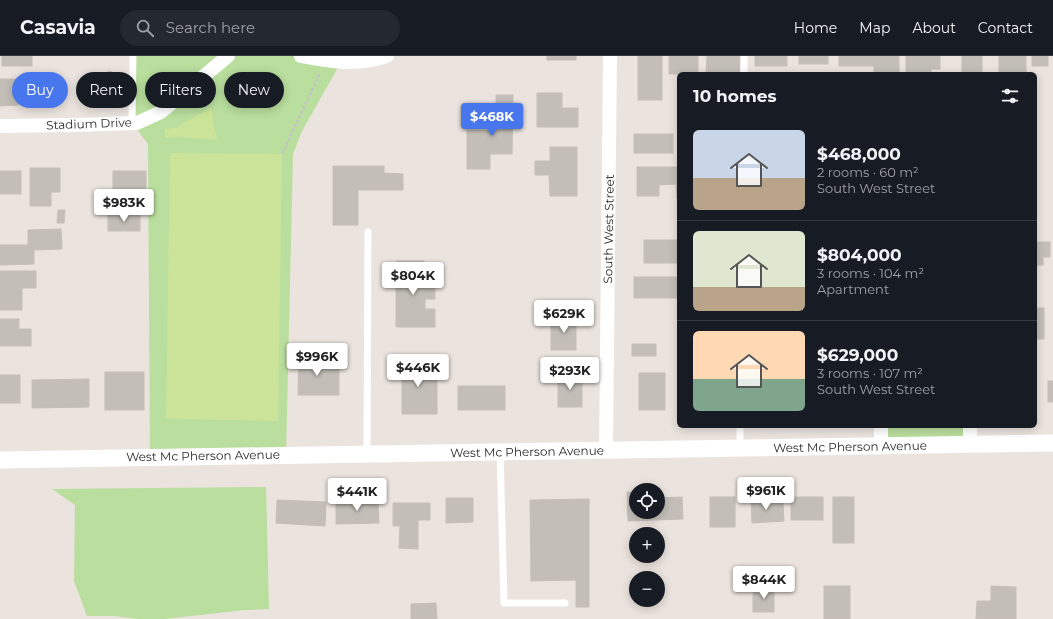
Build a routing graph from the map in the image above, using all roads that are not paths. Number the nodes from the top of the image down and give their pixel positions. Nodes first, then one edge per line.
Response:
1 (133, 56) edge
2 (228, 56) edge
3 (302, 56) edge
4 (387, 56) edge
5 (610, 56) edge
6 (744, 56) edge
7 (341, 59) edge
8 (744, 72) edge
9 (132, 123) junction
10 (0, 126) edge
11 (368, 232) dead end
12 (740, 428) edge
13 (881, 428) edge
14 (970, 428) edge
15 (1053, 443) edge
16 (970, 445) junction
17 (881, 446) junction
18 (740, 448) junction
19 (606, 451) junction
20 (500, 452) junction
21 (367, 453) junction
22 (0, 460) edge
23 (565, 603) dead end

1 - 9 lane
2 - 9 street, Stadium Drive
3 - 7 street
4 - 7 street
5 - 19 street, South West Street
6 - 8 lane
9 - 10 street, Stadium Drive
11 - 21 lane
12 - 18 lane
13 - 17 street
14 - 16 street
15 - 16 street, West Mc Pherson Avenue
16 - 17 street, West Mc Pherson Avenue
17 - 18 street, West Mc Pherson Avenue
18 - 19 street, West Mc Pherson Avenue
19 - 20 street, West Mc Pherson Avenue
20 - 21 street, West Mc Pherson Avenue
20 - 23 lane
21 - 22 street, West Mc Pherson Avenue

